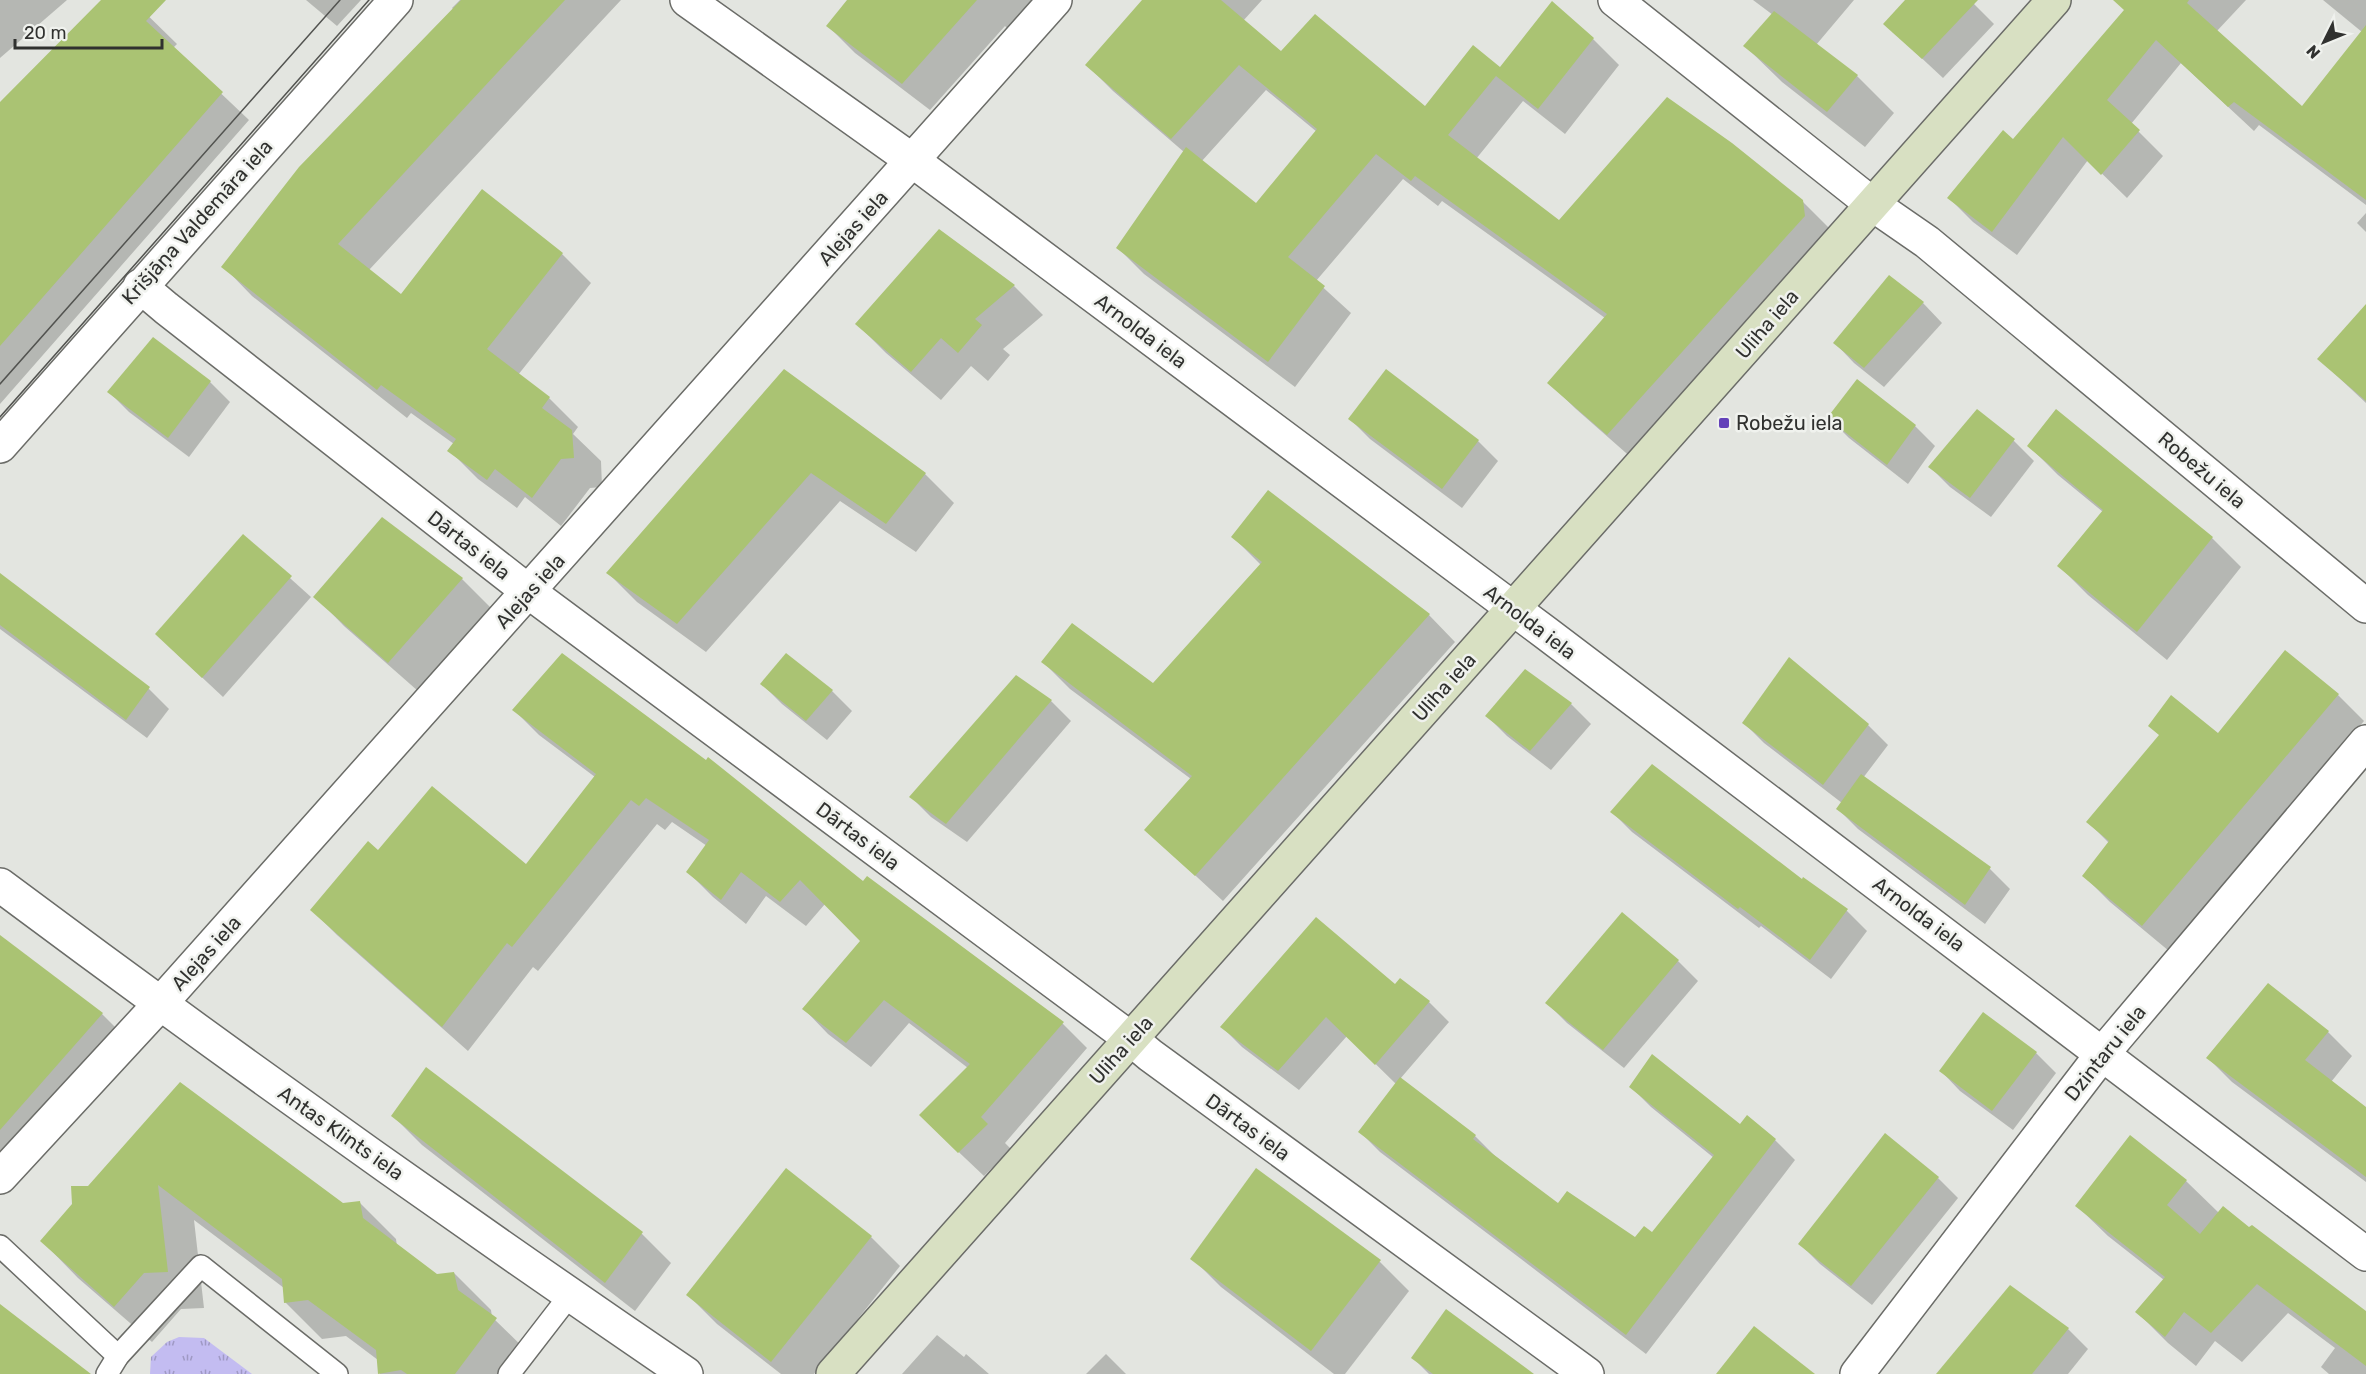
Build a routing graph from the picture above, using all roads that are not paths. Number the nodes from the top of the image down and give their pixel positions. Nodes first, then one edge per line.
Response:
1 (396, 0) edge
2 (687, 0) edge
3 (1055, 0) edge
4 (1615, 0) edge
5 (2054, 0) edge
6 (913, 161) junction
7 (1872, 204) junction
8 (140, 286) junction
9 (0, 446) edge
10 (529, 592) junction
11 (2366, 606) edge
12 (1514, 610) junction
13 (2366, 742) edge
14 (0, 885) edge
15 (160, 1004) junction
16 (1131, 1039) junction
17 (2103, 1053) junction
18 (0, 1176) edge
19 (0, 1246) edge
20 (2366, 1254) edge
21 (570, 1295) junction
22 (118, 1356) junction
23 (108, 1374) edge
24 (337, 1374) edge
25 (509, 1374) edge
26 (686, 1374) edge
27 (833, 1374) edge
28 (1587, 1374) edge
29 (1857, 1374) edge

1 - 8 street, Krišjāņa Valdemāra iela
2 - 6 street, Arnolda iela
3 - 6 street, Alejas iela
4 - 7 street, Robežu iela
5 - 7 main road, Uliha iela
6 - 10 street, Alejas iela
6 - 12 street, Arnolda iela
7 - 11 street, Robežu iela
7 - 12 main road, Uliha iela
8 - 9 street, Krišjāņa Valdemāra iela
8 - 10 street, Dārtas iela
10 - 15 street, Alejas iela
10 - 16 street, Dārtas iela
12 - 16 main road, Uliha iela
12 - 17 street, Arnolda iela
13 - 17 street, Dzintaru iela
14 - 15 street, Antas Klints iela
15 - 18 street, Alejas iela
15 - 21 street, Antas Klints iela
16 - 27 main road, Uliha iela
16 - 28 street, Dārtas iela
17 - 20 street, Arnolda iela
17 - 29 street, Dzintaru iela
19 - 22 lane
21 - 25 lane
21 - 26 street, Antas Klints iela
22 - 23 lane
22 - 24 lane

